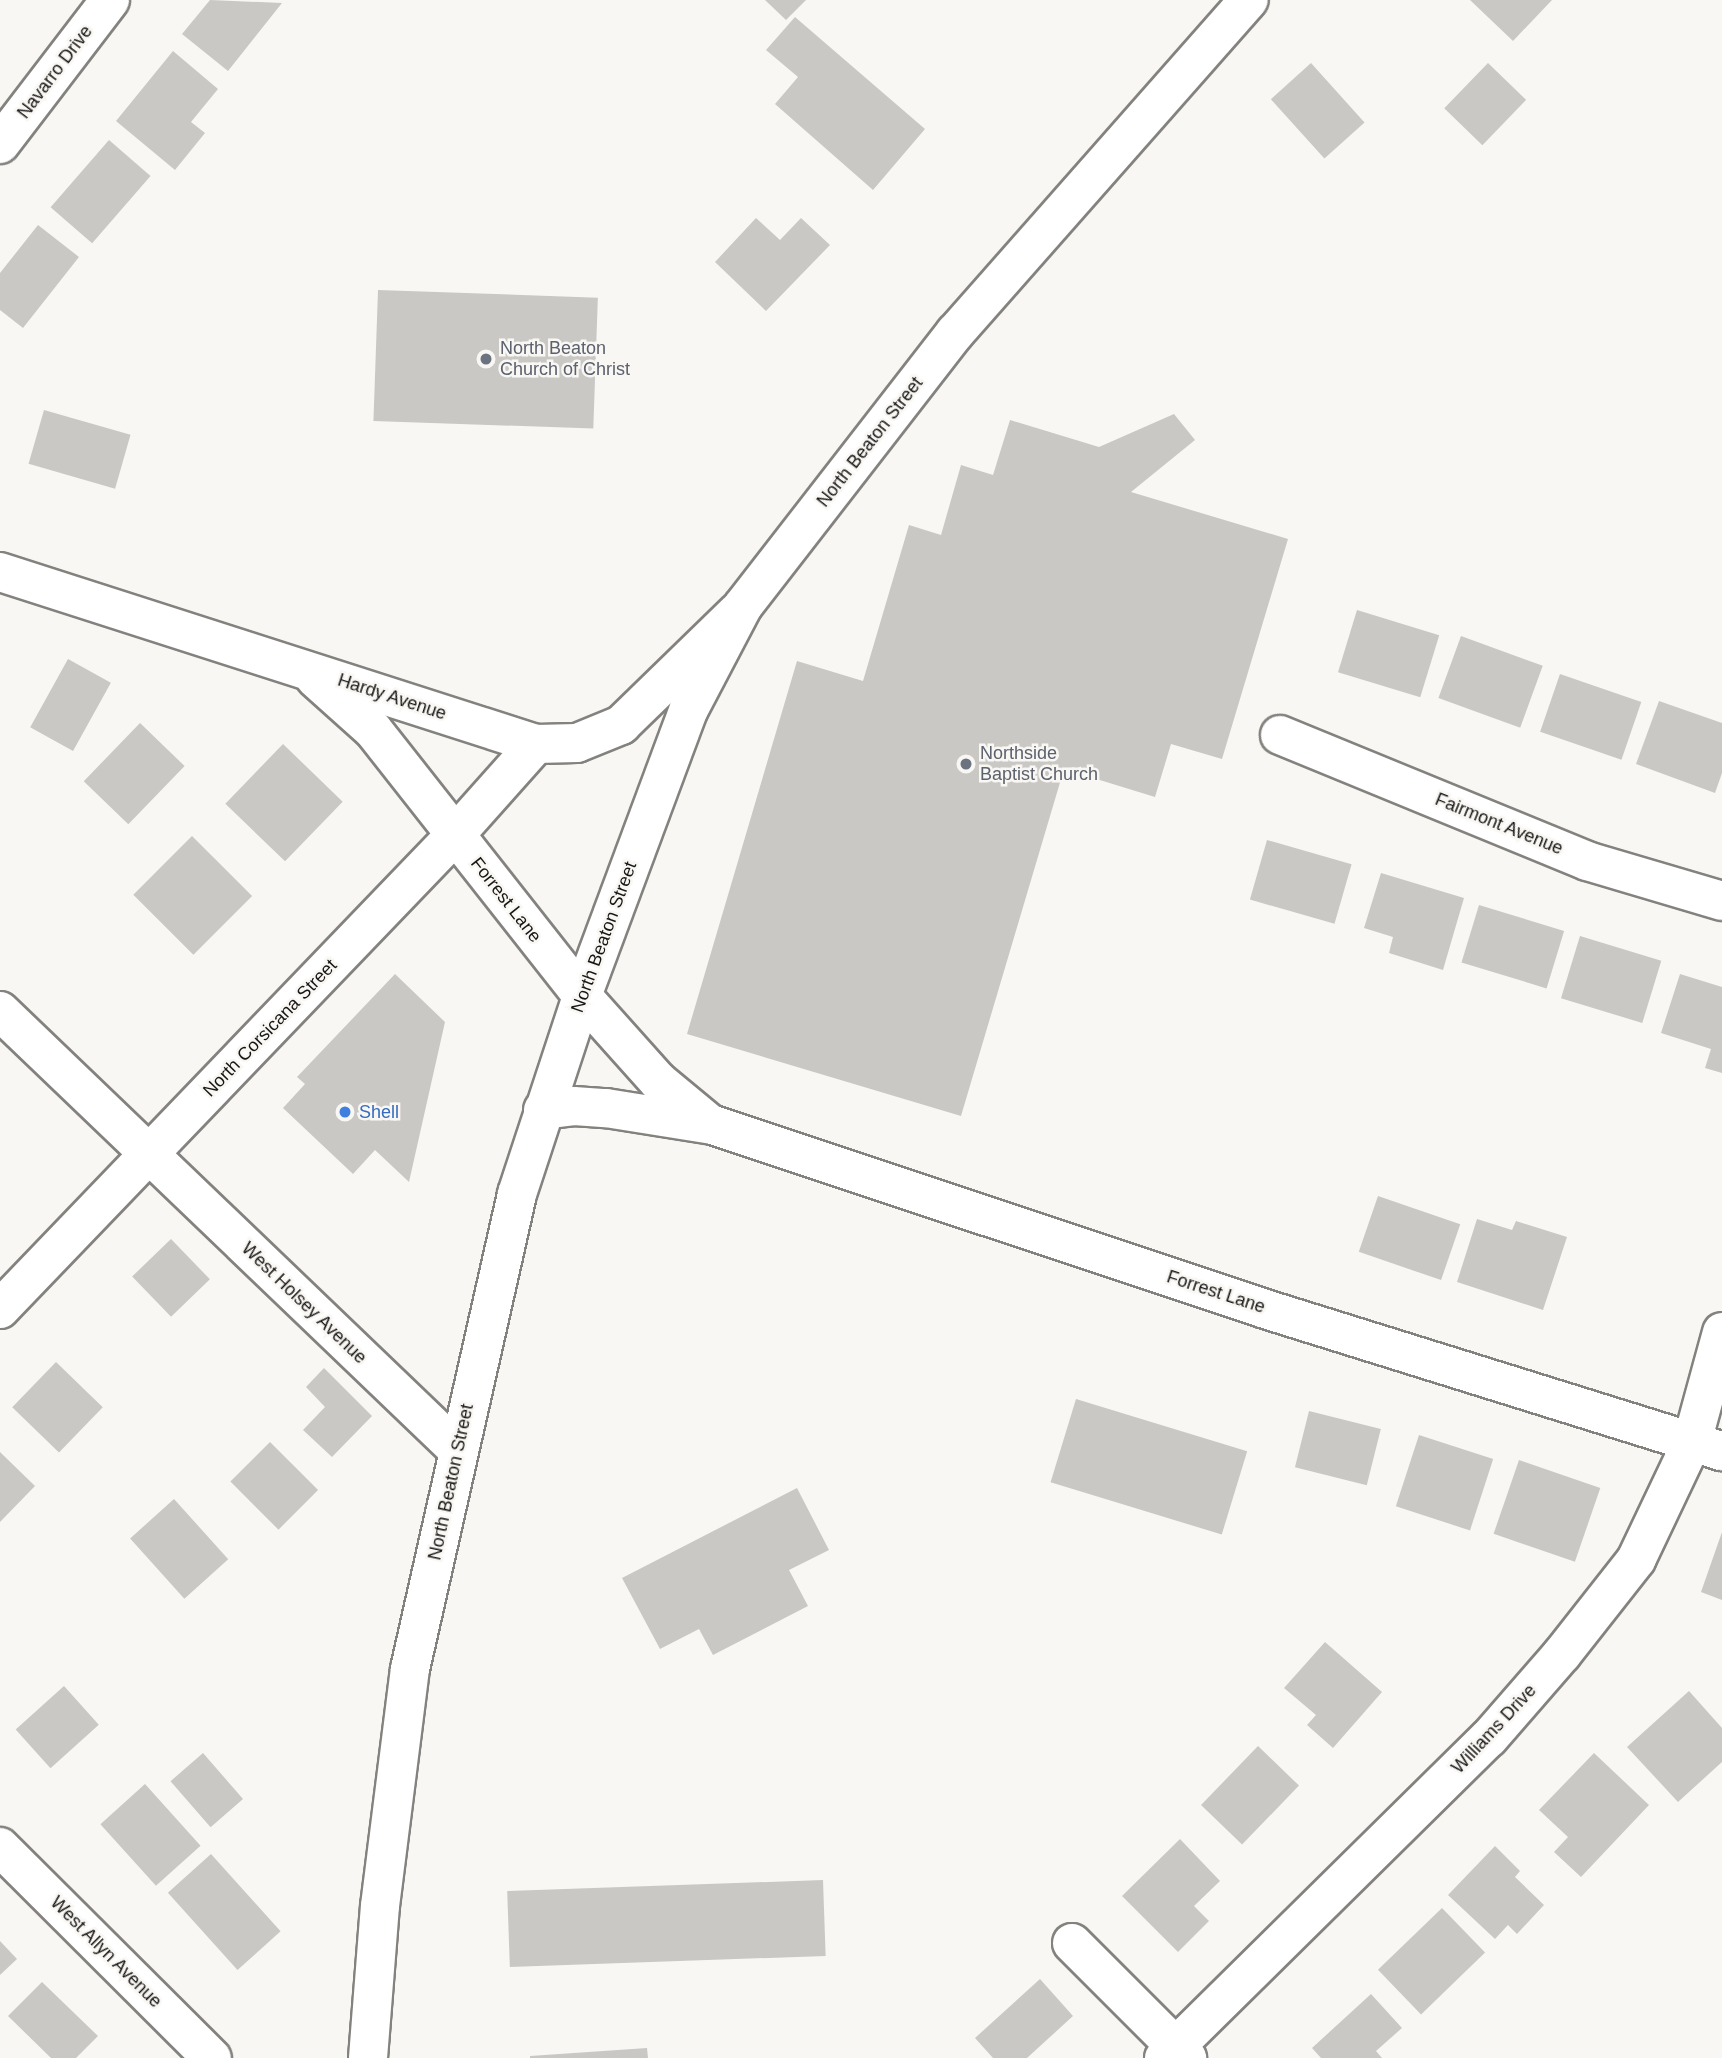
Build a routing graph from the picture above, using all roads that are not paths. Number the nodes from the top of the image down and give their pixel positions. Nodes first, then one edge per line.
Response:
1 (110, 0) edge
2 (1249, 0) edge
3 (0, 144) edge
4 (0, 572) edge
5 (743, 606) junction
6 (306, 670) junction
7 (1280, 734) dead end
8 (536, 744) junction
9 (455, 835) junction
10 (1722, 901) edge
11 (582, 996) junction
12 (0, 1011) edge
13 (543, 1110) junction
14 (713, 1125) junction
15 (149, 1155) junction
16 (0, 1309) edge
17 (1722, 1332) edge
18 (1707, 1447) edge
19 (458, 1450) junction
20 (0, 1847) edge
21 (1072, 1943) dead end
22 (1176, 2054) edge
23 (212, 2058) edge
24 (368, 2058) edge

1 - 3 street, Navarro Drive
2 - 5 street, North Beaton Street
4 - 6 street, Hardy Avenue
5 - 8 street, Hardy Avenue
5 - 11 street, North Beaton Street
6 - 8 street, Hardy Avenue
6 - 9 street, Forrest Lane
7 - 10 street, Fairmont Avenue
8 - 9 street, North Corsicana Street
9 - 11 street, Forrest Lane
9 - 15 street, North Corsicana Street
11 - 13 street, North Beaton Street
11 - 14 street, Forrest Lane
12 - 15 street, West Holsey Avenue
13 - 14 street, Forrest Lane
13 - 19 street, North Beaton Street
14 - 18 street, Forrest Lane
15 - 16 street, North Corsicana Street
15 - 19 street, West Holsey Avenue
17 - 18 street, Williams Drive
18 - 22 street, Williams Drive
19 - 24 street, North Beaton Street
20 - 23 street, West Allyn Avenue
21 - 22 street

